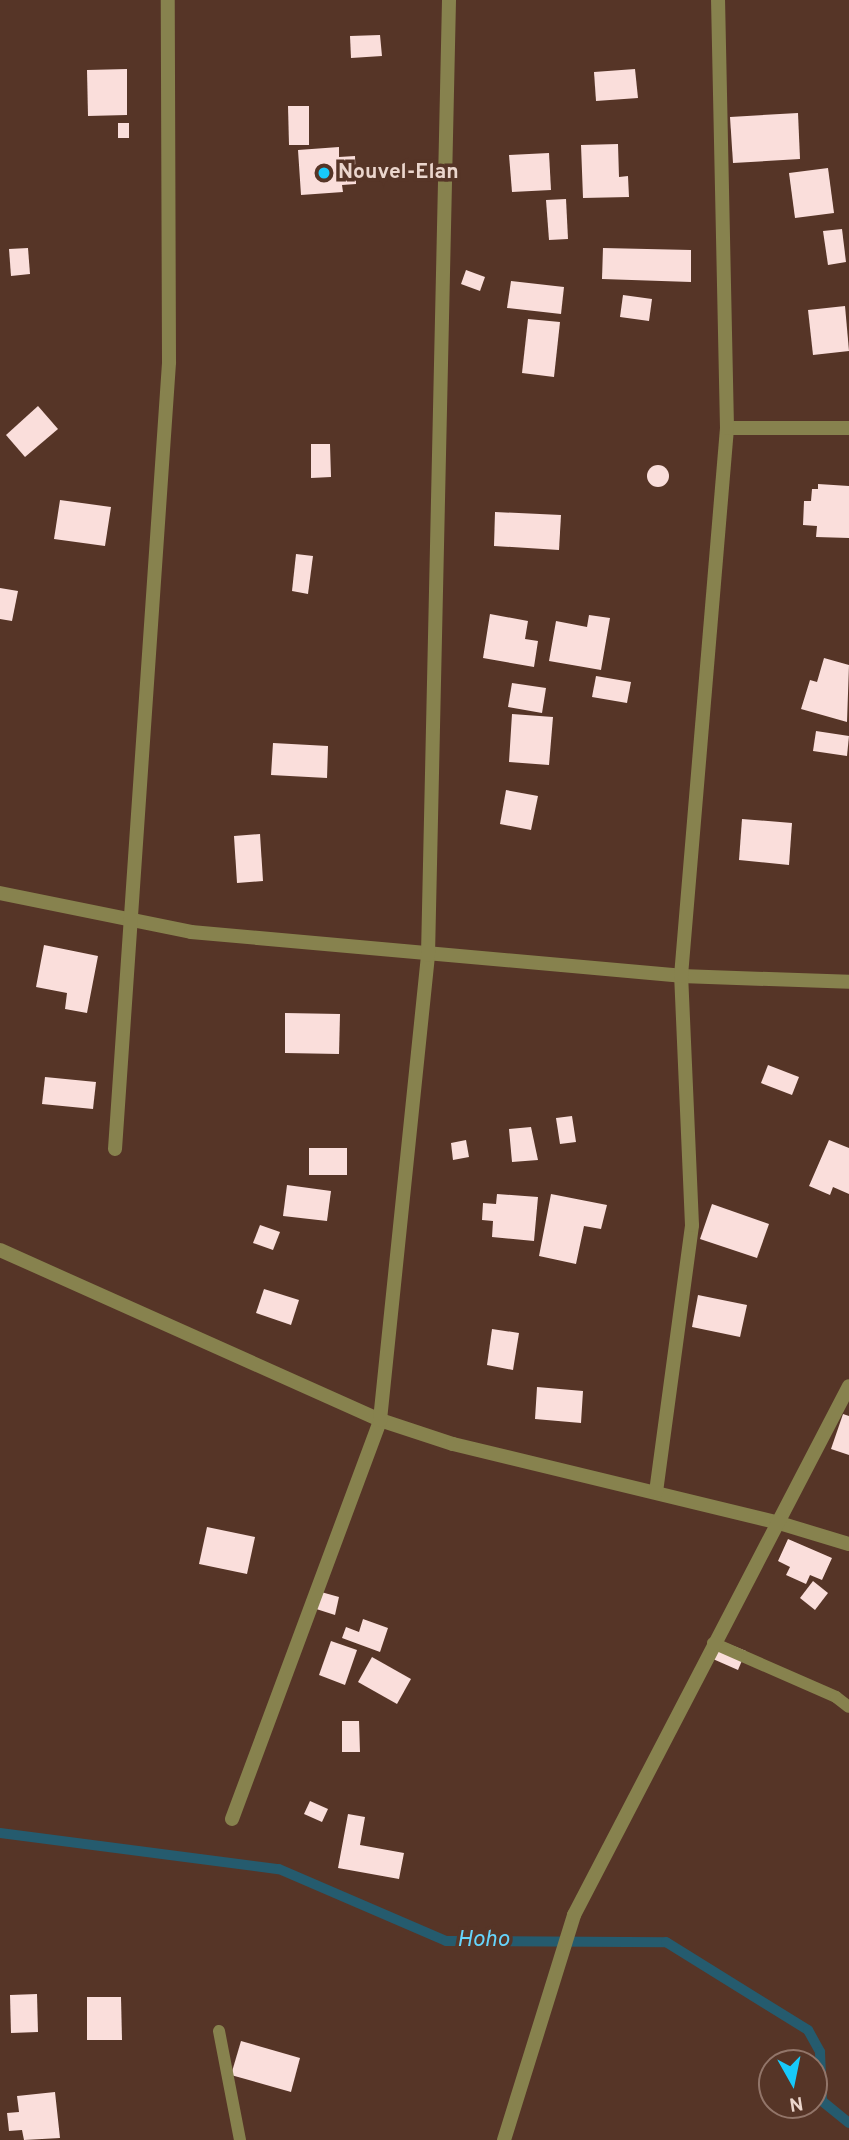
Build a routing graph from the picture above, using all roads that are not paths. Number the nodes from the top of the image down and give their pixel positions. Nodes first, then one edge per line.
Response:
1 (167, 0) edge
2 (449, 0) edge
3 (719, 0) edge
4 (727, 428) junction
5 (849, 428) edge
6 (0, 893) edge
7 (130, 919) junction
8 (428, 955) junction
9 (681, 976) junction
10 (849, 982) edge
11 (115, 1149) dead end
12 (0, 1250) edge
13 (849, 1386) edge
14 (380, 1420) junction
15 (656, 1492) junction
16 (776, 1522) junction
17 (849, 1544) edge
18 (713, 1643) junction
19 (849, 1707) edge
20 (232, 1819) dead end
21 (219, 2031) dead end
22 (240, 2140) edge
23 (504, 2140) edge

1 - 7 street
2 - 8 street
3 - 4 street
4 - 5 street
4 - 9 street
6 - 7 street
7 - 8 street
7 - 11 street
8 - 9 street
8 - 14 street
9 - 10 street
9 - 15 street
12 - 14 street
13 - 16 street
14 - 15 street
14 - 20 street
15 - 16 street
16 - 17 street
16 - 18 street
18 - 19 lane
18 - 23 street
21 - 22 lane

